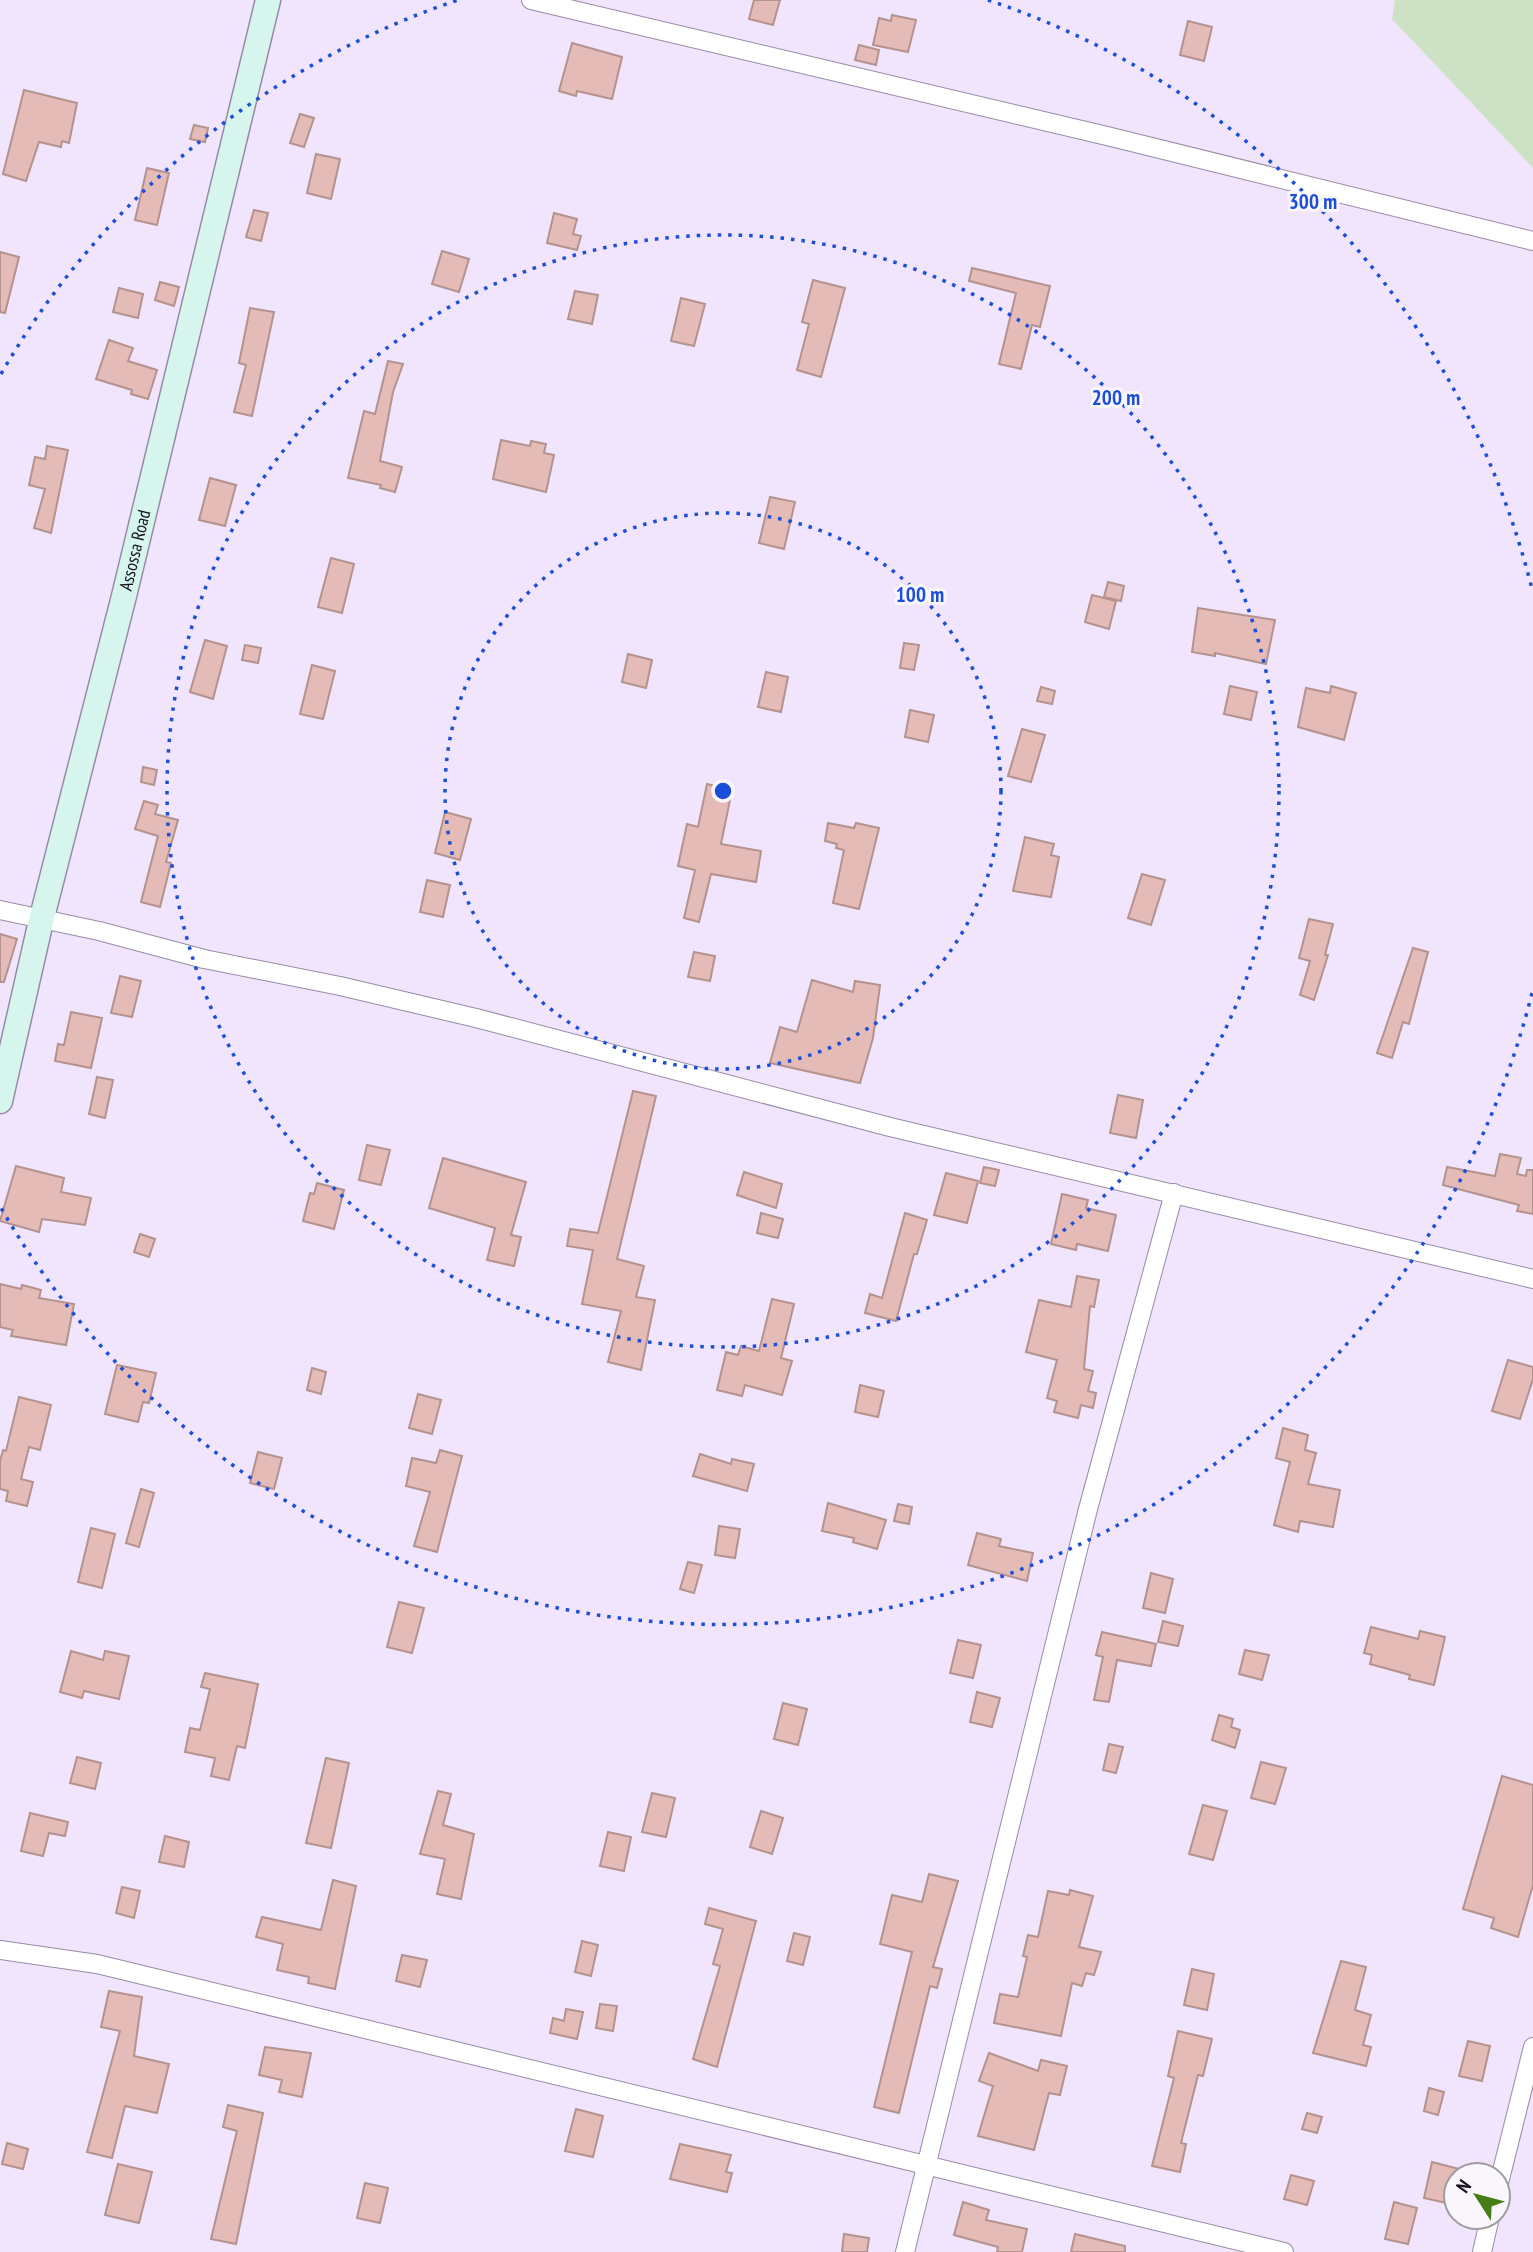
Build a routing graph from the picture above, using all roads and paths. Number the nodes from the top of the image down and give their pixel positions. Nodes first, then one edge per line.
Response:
1 (268, 0) edge
2 (531, 0) edge
3 (1533, 241) edge
4 (0, 910) edge
5 (41, 921) junction
6 (0, 1101) edge
7 (1174, 1194) junction
8 (1533, 1279) edge
9 (0, 1950) edge
10 (1533, 2047) edge
11 (1504, 2161) edge
12 (925, 2164) junction
13 (1487, 2231) edge
14 (905, 2252) edge
15 (1284, 2252) edge
16 (1482, 2252) edge

1 - 5 street, Assossa Road
2 - 3 street
4 - 5 street
5 - 6 street, Assossa Road
5 - 7 street
7 - 8 street
7 - 12 street
9 - 12 street
10 - 11 street
12 - 14 street
12 - 15 street
13 - 16 street

